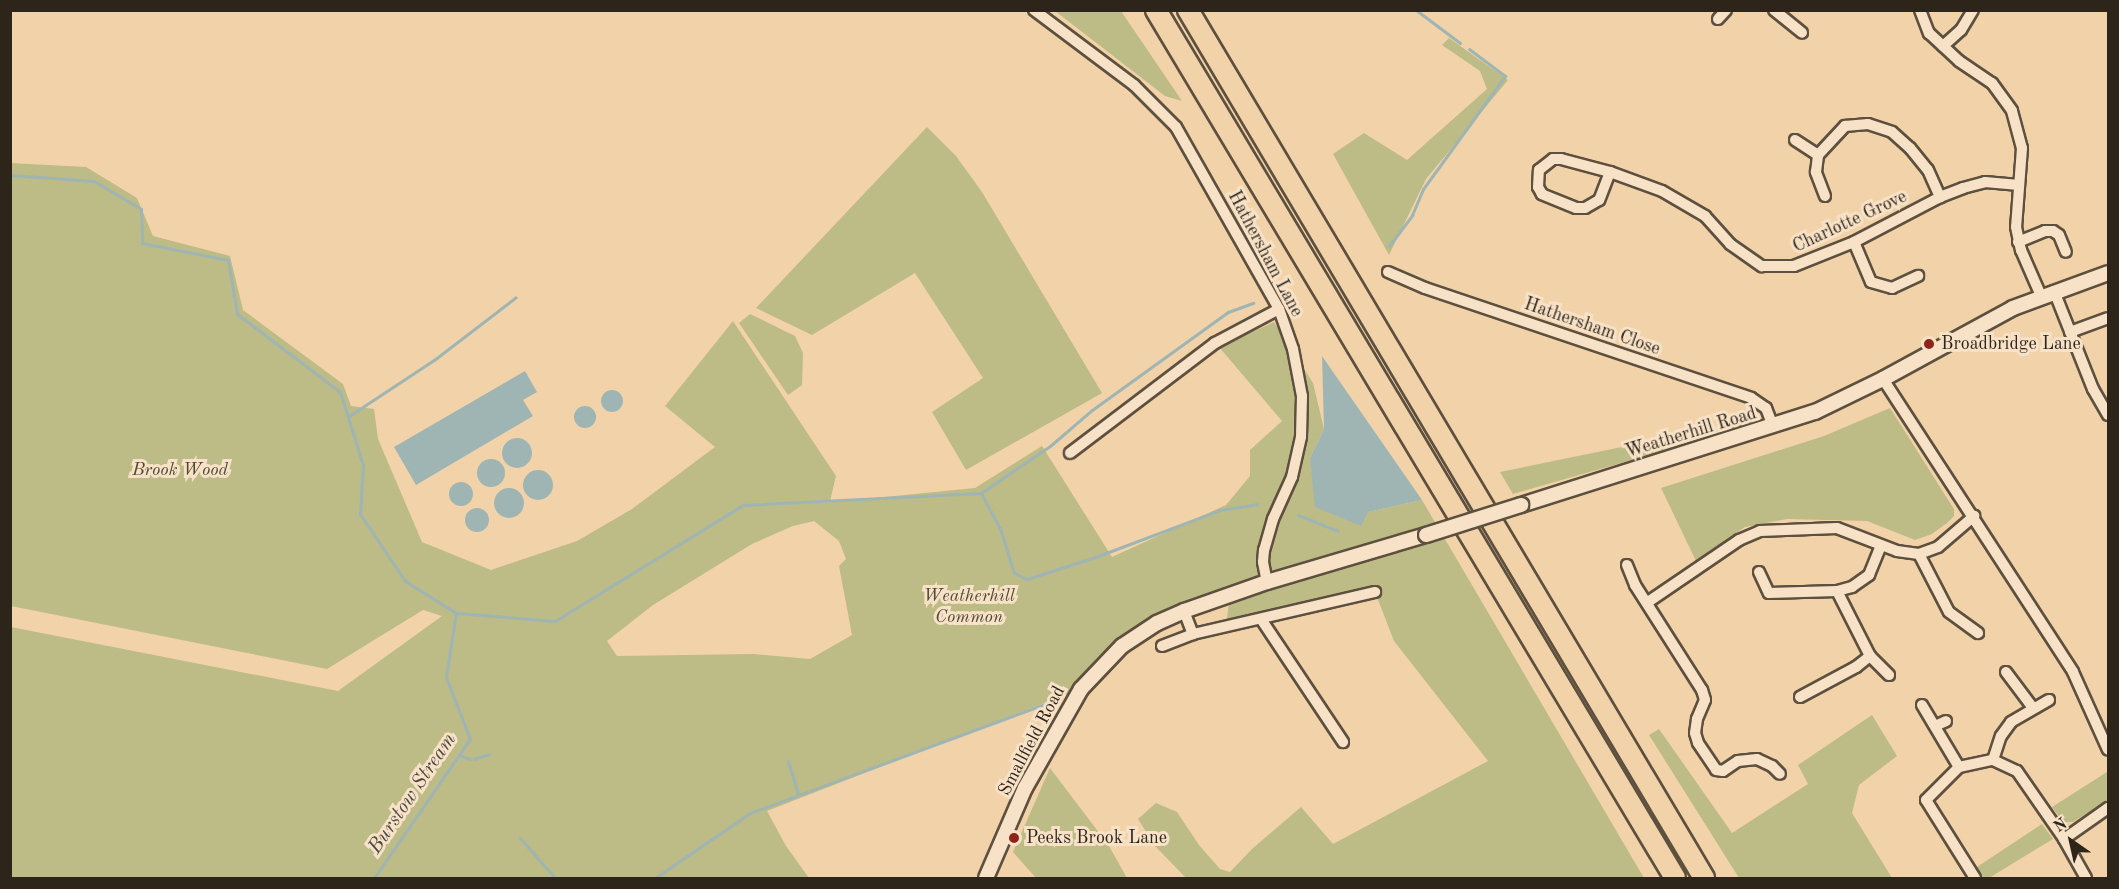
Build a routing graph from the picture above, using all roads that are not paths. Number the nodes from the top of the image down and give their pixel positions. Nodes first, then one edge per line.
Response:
1 (1034, 10) edge
2 (1156, 10) edge
3 (1188, 10) edge
4 (1726, 10) edge
5 (1774, 10) edge
6 (1920, 10) edge
7 (1973, 10) edge
8 (1788, 14) edge
9 (1718, 19) dead end
10 (1802, 33) dead end
11 (1944, 46) junction
12 (1795, 140) dead end
13 (1818, 155) junction
14 (1610, 172) junction
15 (2019, 185) junction
16 (1825, 196) dead end
17 (1940, 197) junction
18 (1854, 242) junction
19 (2018, 242) junction
20 (2066, 252) dead end
21 (1388, 272) dead end
22 (2109, 273) edge
23 (1918, 276) dead end
24 (2048, 293) junction
25 (1279, 309) junction
26 (2109, 318) edge
27 (2070, 332) junction
28 (1884, 379) junction
29 (2109, 415) edge
30 (1773, 426) junction
31 (1070, 453) dead end
32 (1974, 516) junction
33 (1881, 545) junction
34 (1919, 554) junction
35 (1627, 565) dead end
36 (1759, 572) dead end
37 (1267, 582) junction
38 (1837, 591) junction
39 (1375, 592) dead end
40 (1648, 602) junction
41 (1184, 611) junction
42 (1261, 619) junction
43 (1978, 633) dead end
44 (1193, 634) junction
45 (1162, 646) dead end
46 (1870, 656) junction
47 (2006, 672) dead end
48 (1889, 675) dead end
49 (1800, 697) dead end
50 (2049, 700) dead end
51 (1922, 705) dead end
52 (2033, 708) junction
53 (1946, 721) dead end
54 (1935, 726) junction
55 (1343, 742) dead end
56 (2109, 750) edge
57 (1993, 760) junction
58 (1959, 767) junction
59 (1780, 774) dead end
60 (2109, 808) edge
61 (2064, 839) junction
62 (986, 879) edge
63 (1675, 879) edge
64 (1704, 879) edge
65 (1975, 879) edge
66 (2086, 879) edge

1 - 25 street, Hathersham Lane
2 - 63 highway
3 - 64 highway
4 - 9 street
5 - 8 street
6 - 11 street
7 - 11 street
8 - 10 street
11 - 15 street
12 - 13 street
13 - 16 street
13 - 17 street
14 - 14 street, Charlotte Grove
14 - 18 street, Charlotte Grove
15 - 17 street, Charlotte Grove
15 - 19 street
17 - 18 street, Charlotte Grove
18 - 23 street
19 - 20 street
19 - 24 street
21 - 30 street, Hathersham Close
22 - 24 street, Weatherhill Road
24 - 27 street
24 - 28 street, Weatherhill Road
25 - 31 street
25 - 37 street, Hathersham Lane
26 - 27 street
27 - 29 street
28 - 30 street, Weatherhill Road
28 - 32 street
30 - 37 street, Weatherhill Road, bridge
32 - 34 street
32 - 56 street
33 - 34 street
33 - 38 street
33 - 40 street
34 - 43 street
35 - 40 street
36 - 38 street
37 - 41 street, Smallfield Road
38 - 46 street
39 - 42 street
40 - 59 street
41 - 44 street
41 - 62 street, Smallfield Road
42 - 44 street
42 - 55 street
44 - 45 street
46 - 48 street
46 - 49 street
47 - 52 street
50 - 52 street
51 - 54 street
52 - 57 street
53 - 54 street
54 - 58 street
57 - 58 street
57 - 61 street
58 - 65 street
60 - 61 street
61 - 66 street

